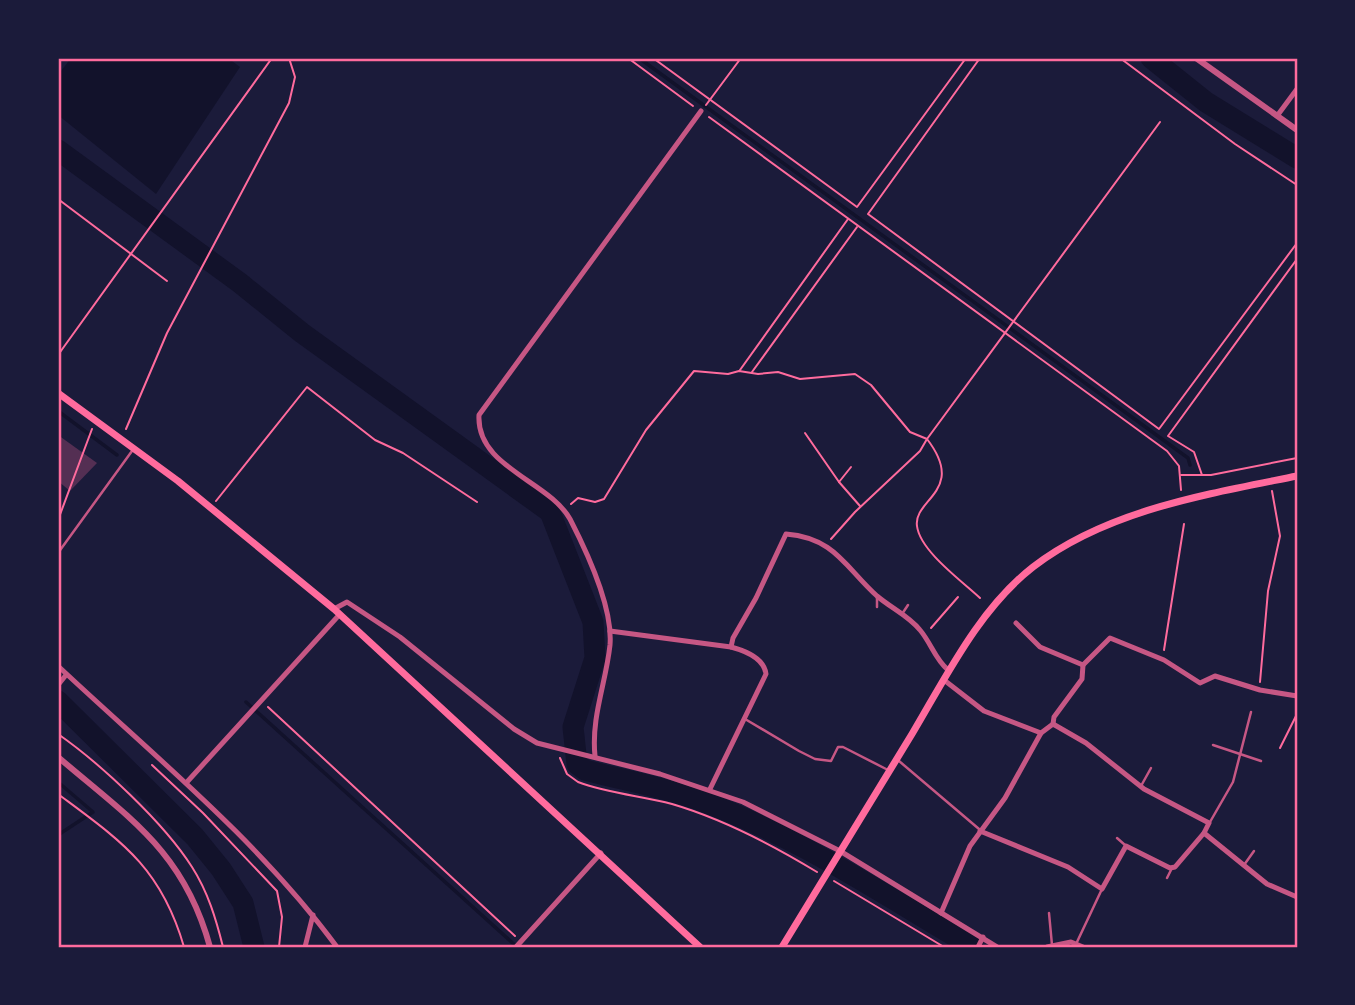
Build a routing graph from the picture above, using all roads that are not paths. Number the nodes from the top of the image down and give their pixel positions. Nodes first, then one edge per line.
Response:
1 (1196, 58) edge
2 (1297, 89) edge
3 (701, 111) road end
4 (1277, 116) junction
5 (1297, 130) edge
6 (58, 393) edge
7 (134, 449) junction
8 (1297, 476) edge
9 (58, 553) edge
10 (877, 596) junction
11 (908, 605) dead end
12 (877, 607) dead end
13 (337, 611) junction
14 (902, 615) junction
15 (1016, 623) dead end
16 (610, 631) junction
17 (732, 647) junction
18 (58, 666) edge
19 (1083, 666) junction
20 (948, 670) junction
21 (66, 675) junction
22 (944, 680) junction
23 (59, 684) edge
24 (1297, 696) edge
25 (1251, 712) dead end
26 (745, 719) junction
27 (1053, 724) junction
28 (1041, 733) junction
29 (1213, 745) dead end
30 (1238, 755) junction
31 (595, 756) junction
32 (58, 757) edge
33 (896, 760) junction
34 (1261, 761) dead end
35 (1151, 768) dead end
36 (889, 770) junction
37 (187, 782) junction
38 (1141, 786) junction
39 (710, 789) junction
40 (1209, 823) junction
41 (981, 831) junction
42 (1204, 833) junction
43 (1117, 838) dead end
44 (1126, 846) junction
45 (1254, 851) dead end
46 (840, 852) junction
47 (601, 853) junction
48 (1244, 865) junction
49 (1172, 868) junction
50 (1167, 878) dead end
51 (1102, 889) junction
52 (1297, 897) edge
53 (941, 913) junction
54 (1049, 914) dead end
55 (313, 915) junction
56 (980, 942) edge
57 (1080, 945) edge
58 (210, 947) edge
59 (305, 947) edge
60 (337, 947) edge
61 (516, 947) edge
62 (700, 947) edge
63 (782, 947) edge
64 (997, 947) edge
65 (1049, 947) edge

1 - 4 street
2 - 4 street
3 - 16 street
4 - 5 street
6 - 7 main road
7 - 9 lane
7 - 13 main road
8 - 20 main road
10 - 12 lane
10 - 14 street
10 - 17 street
11 - 14 lane
13 - 31 street
13 - 37 street
13 - 47 main road
14 - 20 street
15 - 19 street
16 - 17 street
16 - 31 street
17 - 26 street
18 - 21 street
19 - 24 street
19 - 27 street
20 - 22 main road
21 - 23 street
21 - 37 street
22 - 28 street
22 - 33 main road
25 - 30 lane
26 - 36 lane
26 - 39 street
27 - 28 street
27 - 38 street
28 - 41 street
29 - 30 lane
30 - 34 lane
30 - 40 lane
31 - 39 street
32 - 58 street
33 - 36 main road
33 - 41 lane
35 - 38 lane
36 - 46 main road
37 - 55 street
38 - 40 street
39 - 46 street
40 - 42 street
41 - 51 street
41 - 53 street
42 - 48 street
42 - 49 street
43 - 44 lane
44 - 49 street
44 - 51 street
45 - 48 lane
46 - 53 street
46 - 63 main road
47 - 61 street
47 - 62 main road
48 - 52 street
49 - 50 lane
51 - 57 lane
53 - 56 street
54 - 65 lane
55 - 59 street
55 - 60 street
56 - 64 street
57 - 65 street

